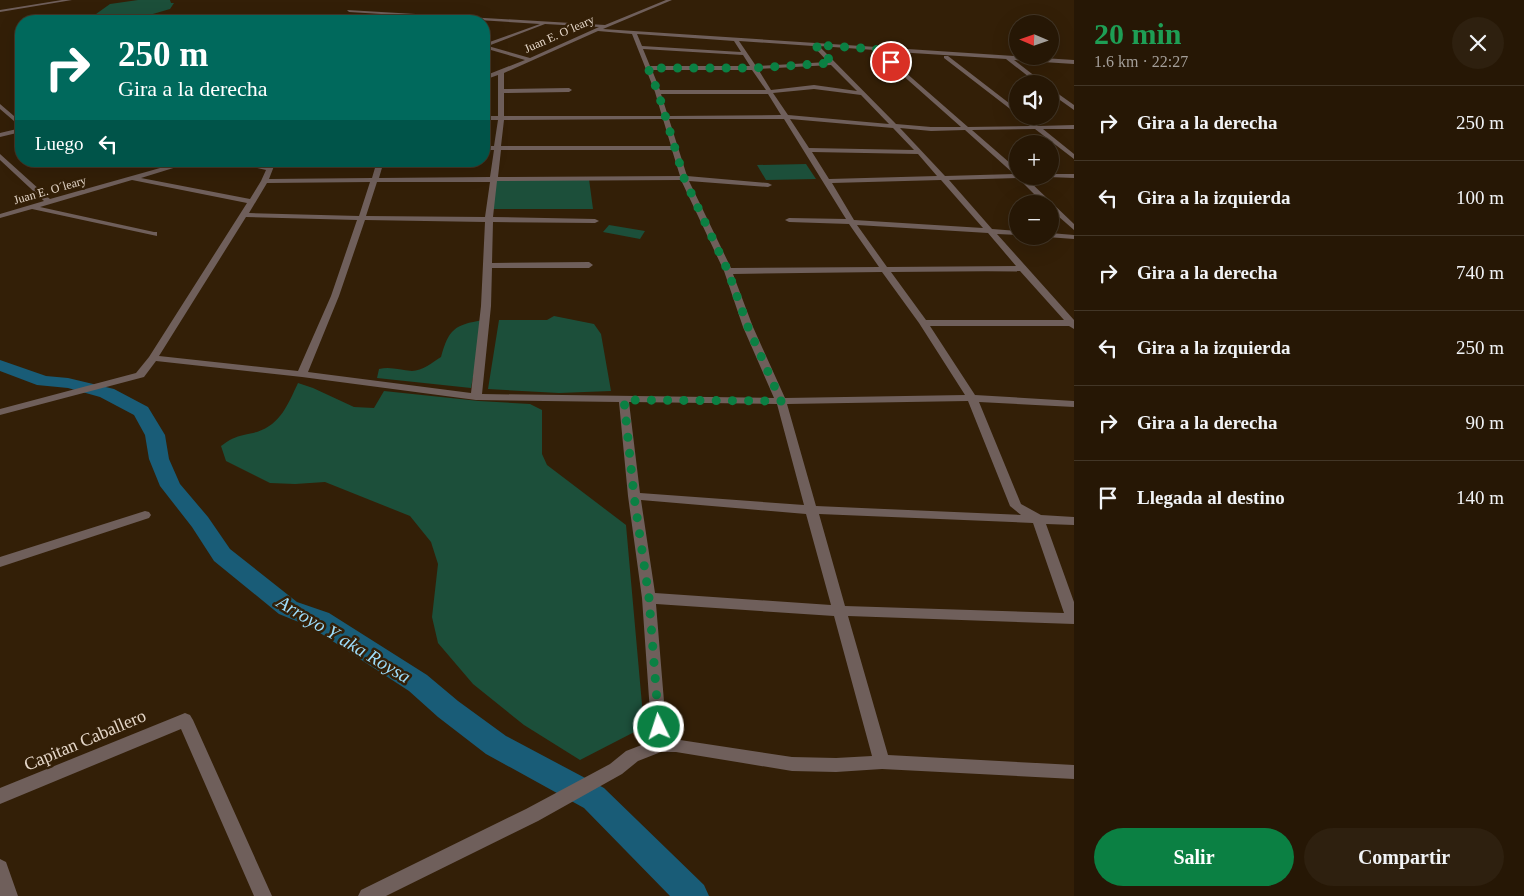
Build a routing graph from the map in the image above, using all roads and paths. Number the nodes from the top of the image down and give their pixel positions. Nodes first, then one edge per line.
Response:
1 (70, 0) edge
2 (670, 0) edge
3 (51, 1) edge
4 (68, 8) dead end
5 (0, 10) edge
6 (349, 12) dead end
7 (376, 13) junction
8 (379, 15) edge
9 (409, 15) edge
10 (10, 18) dead end
11 (490, 20) edge
12 (550, 22) junction
13 (606, 26) junction
14 (598, 30) junction
15 (634, 32) junction
16 (736, 40) junction
17 (490, 44) edge
18 (815, 45) junction
19 (640, 47) junction
20 (490, 48) edge
21 (876, 49) junction
22 (745, 54) junction
23 (946, 57) dead end
24 (1007, 57) junction
25 (529, 59) junction
26 (1074, 62) edge
27 (833, 63) junction
28 (648, 68) junction
29 (753, 68) junction
30 (501, 72) junction
31 (1030, 75) edge
32 (490, 76) edge
33 (569, 90) dead end
34 (502, 91) junction
35 (658, 92) junction
36 (769, 92) junction
37 (863, 94) junction
38 (1059, 97) edge
39 (1009, 106) edge
40 (1, 108) edge
41 (1074, 108) edge
42 (785, 117) junction
43 (490, 118) edge
44 (501, 118) junction
45 (667, 118) junction
46 (15, 120) edge
47 (1033, 125) edge
48 (895, 126) junction
49 (1036, 127) junction
50 (1074, 127) edge
51 (966, 128) junction
52 (15, 131) edge
53 (0, 135) edge
54 (490, 148) edge
55 (498, 148) junction
56 (674, 148) junction
57 (806, 150) junction
58 (920, 152) junction
59 (0, 156) edge
60 (1074, 157) edge
61 (1009, 166) edge
62 (172, 167) edge
63 (270, 167) edge
64 (379, 167) edge
65 (1009, 175) edge
66 (1059, 176) edge
67 (1074, 176) edge
68 (942, 177) junction
69 (133, 178) junction
70 (494, 178) junction
71 (684, 178) junction
72 (265, 181) junction
73 (375, 181) junction
74 (827, 181) junction
75 (768, 185) dead end
76 (1029, 185) edge
77 (1040, 195) edge
78 (49, 202) junction
79 (252, 202) junction
80 (33, 207) junction
81 (244, 214) junction
82 (1059, 214) edge
83 (0, 216) edge
84 (361, 218) junction
85 (489, 219) junction
86 (789, 220) dead end
87 (595, 221) dead end
88 (850, 222) junction
89 (1074, 228) edge
90 (990, 231) junction
91 (1009, 232) edge
92 (154, 234) dead end
93 (1059, 236) edge
94 (1074, 237) edge
95 (589, 265) dead end
96 (488, 266) junction
97 (1022, 268) junction
98 (885, 269) junction
99 (728, 271) junction
100 (924, 323) junction
101 (1073, 324) edge
102 (153, 358) junction
103 (302, 374) junction
104 (476, 397) junction
105 (972, 398) junction
106 (624, 400) junction
107 (781, 401) junction
108 (1074, 404) edge
109 (0, 412) edge
110 (634, 496) junction
111 (812, 510) junction
112 (144, 515) dead end
113 (1038, 519) junction
114 (1074, 521) edge
115 (0, 562) edge
116 (649, 598) junction
117 (840, 610) junction
118 (660, 745) junction
119 (882, 762) junction
120 (1074, 772) edge
121 (0, 796) edge
122 (0, 868) edge
123 (9, 896) edge
124 (263, 896) edge
125 (367, 896) edge

1 - 3 street
2 - 13 street, Juan E. O´leary
3 - 4 street
3 - 5 street
5 - 10 street
6 - 7 street
7 - 8 street
7 - 9 street
11 - 12 street
12 - 13 street
12 - 17 street
13 - 14 street, Juan E. O´leary
14 - 15 street
14 - 25 street, Juan E. O´leary
15 - 16 street
15 - 19 street
16 - 18 street
16 - 22 street
18 - 21 street
18 - 27 street
19 - 22 street
19 - 28 street
20 - 25 street
21 - 24 street
21 - 51 street
22 - 29 street
23 - 39 street
24 - 26 street
24 - 31 street
25 - 30 street, Juan E. O´leary
27 - 29 street
27 - 37 street
28 - 29 street
28 - 35 street
29 - 36 street
30 - 32 street, Juan E. O´leary
30 - 34 street
33 - 34 street
34 - 44 street
35 - 36 street
35 - 45 street
36 - 37 street
36 - 42 street
37 - 48 street
38 - 41 street
40 - 46 street
42 - 45 street
42 - 48 street
42 - 57 street
43 - 44 street
44 - 45 street
44 - 55 street
45 - 56 street
47 - 49 street
48 - 51 street
48 - 58 street
49 - 50 street
49 - 51 street
49 - 60 street
51 - 61 street
52 - 53 street
54 - 55 street
55 - 56 street
55 - 70 street
56 - 71 street
57 - 58 street
57 - 74 street
58 - 68 street
59 - 78 street
62 - 69 street, Juan E. O´leary
63 - 72 street
64 - 73 street
65 - 68 street
66 - 67 street
68 - 74 street
68 - 90 street
69 - 78 street, Juan E. O´leary
69 - 79 street
70 - 71 street
70 - 73 street
70 - 85 street
71 - 75 street
71 - 99 street
72 - 73 street
72 - 79 street
73 - 84 street
74 - 88 street
76 - 77 street
78 - 80 street, Juan E. O´leary
79 - 81 street
80 - 83 street, Juan E. O´leary
80 - 92 street
81 - 84 street
81 - 102 street
82 - 89 street
84 - 85 street
84 - 103 street
85 - 87 street
85 - 96 street
86 - 88 street
88 - 90 street
88 - 98 street
90 - 91 street
90 - 97 street
93 - 94 street
95 - 96 street
96 - 104 street
97 - 98 street
97 - 101 street
98 - 99 street
98 - 100 street
99 - 107 street
100 - 101 street
100 - 105 street
102 - 103 street
102 - 109 street
103 - 104 street
104 - 106 street
105 - 107 street
105 - 108 street
105 - 113 street
106 - 107 street
106 - 110 street
107 - 111 street
110 - 111 street
110 - 116 street
111 - 113 street
111 - 117 street
112 - 115 street
113 - 114 street
113 - 117 street
116 - 117 street
116 - 118 street
117 - 119 street
118 - 119 street
118 - 125 street
119 - 120 street
121 - 124 street, Capitan Caballero
122 - 123 street

